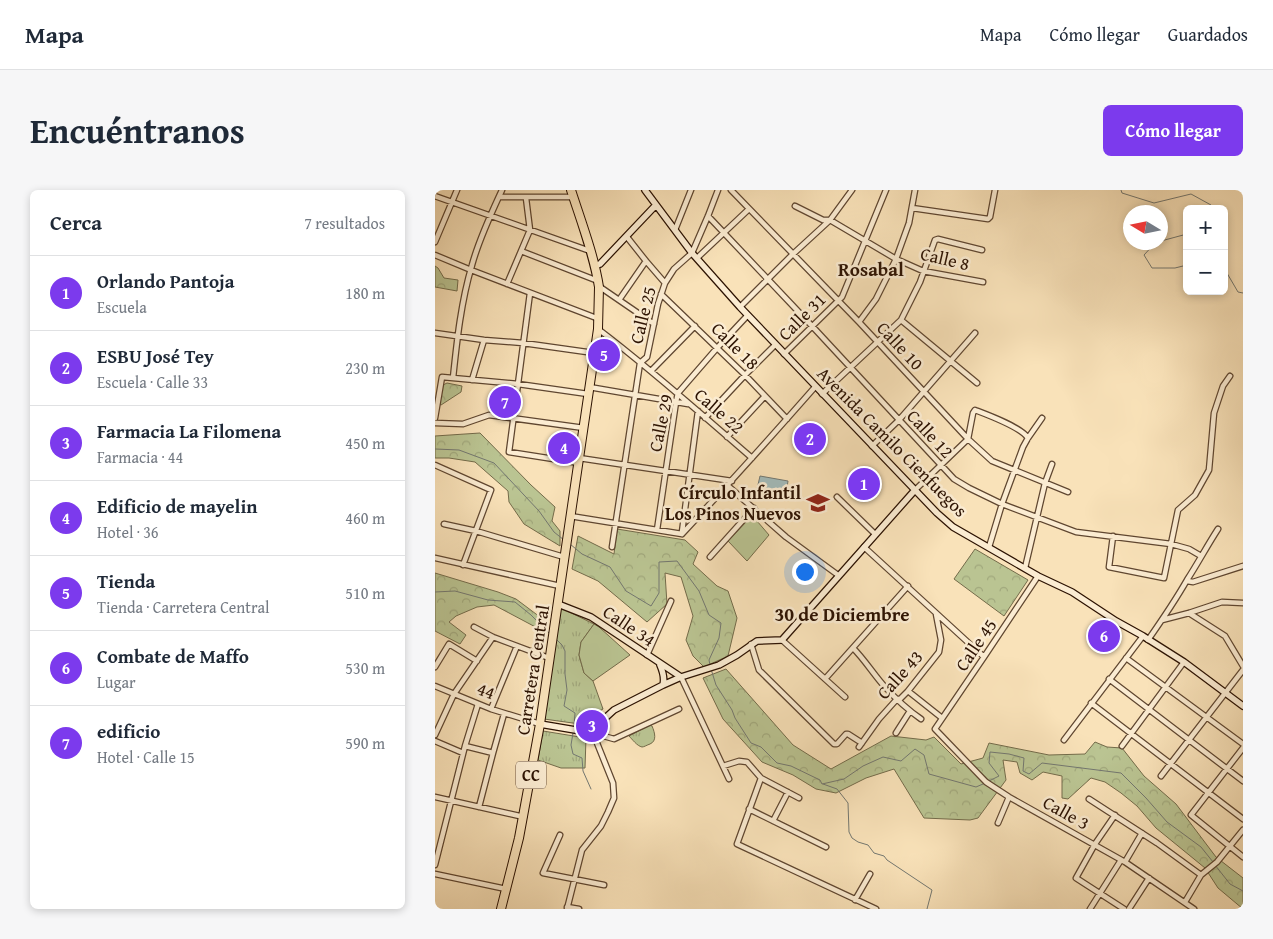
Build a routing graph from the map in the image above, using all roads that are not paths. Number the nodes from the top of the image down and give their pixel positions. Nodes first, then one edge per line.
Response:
1 (457, 190) edge
2 (502, 190) edge
3 (645, 190) edge
4 (691, 190) edge
5 (718, 190) edge
6 (731, 190) edge
7 (852, 190) edge
8 (886, 190) edge
9 (915, 190) edge
10 (995, 190) edge
11 (572, 194) edge
12 (435, 196) edge
13 (499, 197) junction
14 (526, 198) junction
15 (452, 202) junction
16 (655, 206) junction
17 (795, 206) dead end
18 (912, 208) junction
19 (749, 209) junction
20 (490, 216) junction
21 (709, 216) junction
22 (830, 220) junction
23 (530, 230) junction
24 (675, 230) junction
25 (724, 233) junction
26 (627, 237) junction
27 (865, 241) junction
28 (435, 242) edge
29 (982, 250) dead end
30 (521, 251) junction
31 (590, 251) junction
32 (793, 254) junction
33 (435, 255) edge
34 (695, 255) junction
35 (896, 259) junction
36 (646, 261) junction
37 (595, 266) junction
38 (471, 270) junction
39 (923, 271) junction
40 (768, 280) junction
41 (665, 282) junction
42 (983, 282) dead end
43 (507, 284) junction
44 (599, 284) junction
45 (530, 293) junction
46 (661, 294) junction
47 (619, 300) junction
48 (838, 300) junction
49 (739, 308) junction
50 (747, 316) junction
51 (599, 319) junction
52 (901, 320) junction
53 (859, 322) junction
54 (655, 324) junction
55 (695, 326) junction
56 (813, 326) junction
57 (598, 329) junction
58 (975, 332) dead end
59 (435, 333) edge
60 (457, 336) junction
61 (483, 340) junction
62 (523, 343) junction
63 (877, 343) junction
64 (775, 345) junction
65 (717, 348) junction
66 (594, 353) junction
67 (784, 354) junction
68 (951, 361) junction
69 (640, 362) junction
70 (851, 368) junction
71 (651, 371) junction
72 (745, 375) junction
73 (1230, 376) dead end
74 (453, 378) junction
75 (472, 380) junction
76 (977, 383) dead end
77 (518, 384) junction
78 (815, 387) junction
79 (589, 391) junction
80 (924, 393) junction
81 (678, 394) junction
82 (822, 394) junction
83 (635, 395) junction
84 (765, 396) junction
85 (675, 402) junction
86 (689, 404) junction
87 (698, 411) junction
88 (435, 418) edge
89 (513, 418) junction
90 (705, 418) junction
91 (1042, 418) dead end
92 (787, 419) junction
93 (899, 420) junction
94 (435, 423) edge
95 (584, 428) junction
96 (727, 437) junction
97 (1028, 438) junction
98 (967, 439) junction
99 (872, 446) junction
100 (751, 458) junction
101 (579, 461) junction
102 (435, 464) edge
103 (1053, 464) dead end
104 (625, 465) junction
105 (941, 466) junction
106 (665, 471) junction
107 (1015, 471) junction
108 (690, 475) junction
109 (732, 481) junction
110 (1045, 484) junction
111 (728, 486) junction
112 (915, 490) junction
113 (1068, 492) dead end
114 (837, 497) dead end
115 (1002, 504) junction
116 (753, 508) junction
117 (570, 516) junction
118 (1037, 517) junction
119 (615, 523) junction
120 (444, 524) dead end
121 (1218, 529) dead end
122 (657, 530) junction
123 (476, 531) junction
124 (681, 534) junction
125 (875, 534) junction
126 (1113, 536) junction
127 (1171, 544) junction
128 (612, 547) dead end
129 (864, 547) junction
130 (989, 547) junction
131 (565, 554) junction
132 (1201, 556) junction
133 (710, 557) dead end
134 (435, 558) edge
135 (463, 565) junction
136 (1243, 566) edge
137 (1025, 568) junction
138 (838, 576) junction
139 (1038, 576) junction
140 (1187, 581) junction
141 (560, 586) junction
142 (908, 586) junction
143 (671, 601) dead end
144 (558, 604) junction
145 (1242, 605) edge
146 (1189, 613) junction
147 (936, 614) junction
148 (1162, 620) junction
149 (474, 626) dead end
150 (493, 637) junction
151 (1145, 638) junction
152 (782, 640) junction
153 (751, 644) junction
154 (517, 646) junction
155 (853, 648) junction
156 (647, 655) junction
157 (985, 657) junction
158 (549, 658) junction
159 (1126, 658) junction
160 (477, 661) junction
161 (1183, 662) junction
162 (660, 665) junction
163 (1243, 666) edge
164 (435, 667) edge
165 (1242, 673) edge
166 (681, 677) junction
167 (825, 679) junction
168 (1109, 679) junction
169 (663, 685) junction
170 (435, 686) edge
171 (1166, 687) junction
172 (908, 691) junction
173 (1225, 693) junction
174 (454, 694) junction
175 (845, 697) dead end
176 (897, 699) junction
177 (1091, 703) junction
178 (478, 704) junction
179 (1243, 706) edge
180 (491, 709) junction
181 (679, 709) dead end
182 (1149, 710) junction
183 (910, 711) junction
184 (504, 714) junction
185 (1207, 717) junction
186 (942, 718) junction
187 (921, 719) dead end
188 (540, 724) junction
189 (935, 729) joint
190 (593, 733) junction
191 (896, 733) dead end
192 (1132, 733) junction
193 (435, 735) edge
194 (1065, 740) dead end
195 (1189, 740) junction
196 (435, 741) edge
197 (1243, 744) edge
198 (465, 746) junction
199 (1122, 746) dead end
200 (1243, 748) edge
201 (463, 752) junction
202 (493, 753) junction
203 (1171, 764) junction
204 (723, 766) junction
205 (1227, 768) junction
206 (1161, 776) dead end
207 (761, 778) junction
208 (729, 779) dead end
209 (1243, 781) edge
210 (788, 792) junction
211 (1209, 793) junction
212 (1009, 796) junction
213 (435, 797) edge
214 (799, 798) dead end
215 (1089, 800) dead end
216 (451, 801) junction
217 (479, 807) junction
218 (749, 809) junction
219 (1115, 815) junction
220 (523, 817) junction
221 (1243, 819) edge
222 (773, 821) junction
223 (998, 823) dead end
224 (1243, 830) edge
225 (1142, 833) junction
226 (560, 835) dead end
227 (1095, 844) junction
228 (1229, 846) junction
229 (826, 847) dead end
230 (1243, 857) edge
231 (1123, 861) junction
232 (435, 865) edge
233 (435, 874) edge
234 (870, 874) dead end
235 (1201, 875) junction
236 (1149, 878) junction
237 (573, 880) junction
238 (604, 885) dead end
239 (506, 890) junction
240 (1100, 893) junction
241 (855, 900) junction
242 (1185, 902) junction
243 (567, 908) edge
244 (501, 909) edge
245 (579, 909) edge
246 (876, 909) edge
247 (1091, 909) edge
248 (1124, 909) edge
249 (1129, 909) edge
250 (1194, 909) edge

1 - 15 street
2 - 13 street
3 - 16 main road, Avenida Camilo Cienfuegos
4 - 24 street
5 - 21 street, Calle 25
6 - 19 street, Calle 10
7 - 22 street
8 - 27 street, Calle 31
9 - 18 street
10 - 18 street
11 - 14 street
11 - 31 highway, CC
12 - 15 street
13 - 14 street
13 - 20 street
14 - 23 street
15 - 20 street
15 - 28 street
16 - 24 main road, Avenida Camilo Cienfuegos
16 - 26 main road
17 - 22 street, Calle 8
18 - 35 street
19 - 25 street
19 - 32 street, Calle 10
20 - 23 street
20 - 38 street
21 - 25 street, Calle 12
21 - 34 street, Calle 25
22 - 27 street, Calle 8
22 - 32 street
23 - 30 street
23 - 31 street
24 - 34 main road, Avenida Camilo Cienfuegos
25 - 34 street
25 - 40 street, Calle 12
26 - 36 street
26 - 37 main road
27 - 35 street, Calle 8
27 - 48 street, Calle 31
29 - 39 street
30 - 43 street
30 - 44 street
31 - 37 highway, CC
32 - 40 street
32 - 48 street, Calle 10
33 - 38 street
34 - 41 street, Calle 25
34 - 49 main road, Avenida Camilo Cienfuegos
35 - 39 street, Calle 8
35 - 53 street
36 - 41 street
36 - 47 street
37 - 44 highway, CC
38 - 43 street
38 - 60 street
39 - 42 street, Calle 8
39 - 52 street
40 - 49 street
40 - 56 street, Calle 12
41 - 46 street, Calle 25
43 - 45 street
44 - 47 street
44 - 51 highway, CC
45 - 51 street
45 - 62 street
46 - 54 street, Calle 25
46 - 55 street, Calle 18
47 - 54 street
48 - 53 street, Calle 10
48 - 56 street, Calle 31
49 - 50 main road, Avenida Camilo Cienfuegos
50 - 64 main road, Avenida Camilo Cienfuegos
50 - 65 street, Calle 29
51 - 57 highway, CC
52 - 63 street
52 - 68 street
53 - 63 street, Calle 10
54 - 69 street, Calle 25
55 - 65 street, Calle 18
55 - 71 street
56 - 67 street, Calle 31
56 - 70 street, Calle 12
57 - 66 highway, CC
57 - 69 street, Calle 22
58 - 68 street
59 - 60 street
60 - 61 street
60 - 74 street
61 - 62 street
61 - 75 street
62 - 66 street
62 - 77 street
63 - 70 street
63 - 80 street, Calle 10
64 - 67 main road, Avenida Camilo Cienfuegos
64 - 72 street, Calle 31
65 - 72 street, Calle 18
65 - 81 street, Calle 29
66 - 79 highway, CC
67 - 78 main road, Avenida Camilo Cienfuegos
68 - 76 street
68 - 80 street
69 - 71 street, Calle 22
69 - 83 street, Calle 25
70 - 82 street
70 - 93 street, Calle 12
71 - 81 street, Calle 22
72 - 84 street, Calle 18
72 - 90 street, Calle 31
73 - 127 street
74 - 75 street
74 - 88 street
75 - 77 street
77 - 79 street
77 - 89 street
78 - 82 main road, Avenida Camilo Cienfuegos
78 - 92 street
79 - 83 street
79 - 95 highway, CC
80 - 93 street
80 - 98 street, Calle 10
81 - 85 street, Calle 29
81 - 86 street, Calle 22
82 - 99 main road, Avenida Camilo Cienfuegos
83 - 85 street
83 - 104 street, Calle 25
84 - 92 street, Calle 18
84 - 96 street
85 - 86 street
85 - 106 street, Calle 29
86 - 87 street, Calle 22
87 - 90 street, Calle 22
87 - 108 street
89 - 94 street
89 - 95 street
89 - 101 street
90 - 96 street, Calle 22
91 - 97 street
92 - 100 street
93 - 99 street
93 - 105 street, Calle 12
95 - 101 highway, CC
96 - 100 street, Calle 22
97 - 98 street
97 - 107 street
98 - 105 street
98 - 107 street, Calle 10
99 - 112 main road, Avenida Camilo Cienfuegos
100 - 109 street
101 - 104 street
101 - 117 highway, CC
102 - 123 street
103 - 110 street
104 - 106 street
104 - 119 street, Calle 25
105 - 112 street
105 - 115 street, Calle 12
106 - 108 street
106 - 122 street, Calle 29
107 - 110 street, Calle 10
107 - 115 street
108 - 109 street
108 - 124 street
109 - 111 street
110 - 113 street, Calle 10
110 - 118 street
111 - 116 street
111 - 124 street
112 - 125 main road
112 - 130 main road, Avenida Camilo Cienfuegos
114 - 125 street
115 - 118 street, Calle 12
115 - 130 street
116 - 133 street
116 - 138 street
117 - 119 street
117 - 131 highway, CC
118 - 126 street, Calle 12
118 - 137 street
119 - 122 street
119 - 128 street, Calle 25
120 - 123 street
121 - 132 street
122 - 124 street
123 - 131 street
123 - 135 street
125 - 129 main road
126 - 127 street, Calle 12
126 - 127 street
127 - 132 street, Calle 12
129 - 138 main road
129 - 142 street
130 - 137 main road, Avenida Camilo Cienfuegos
131 - 141 highway, Carretera Central / CC
132 - 140 street
134 - 135 street
135 - 141 street
136 - 140 street
137 - 139 main road, Avenida Camilo Cienfuegos
138 - 152 main road
139 - 151 main road, Avenida Camilo Cienfuegos
139 - 157 street, Calle 45
140 - 148 street
141 - 144 highway, Carretera Central / CC
142 - 147 street
142 - 155 street
143 - 156 street
144 - 156 main road, Calle 34
144 - 158 highway, Carretera Central / CC
145 - 146 street
146 - 148 street
146 - 163 street
147 - 157 street
147 - 172 street, Calle 43
148 - 151 street
149 - 150 street
150 - 154 street
150 - 160 street
151 - 159 street
151 - 161 main road, Avenida Camilo Cienfuegos
152 - 153 main road
152 - 167 street
153 - 166 main road
153 - 176 street, Calle 43
154 - 158 street
154 - 180 street
155 - 167 street
155 - 176 street
156 - 162 main road, Calle 34
157 - 186 street, Calle 45
158 - 188 highway, Carretera Central / CC
159 - 168 street
159 - 171 street
160 - 164 street
160 - 174 street
161 - 171 street
161 - 173 main road, Avenida Camilo Cienfuegos
162 - 166 main road, Calle 34
162 - 169 main road
165 - 173 street
166 - 169 main road
166 - 204 street
167 - 175 street
168 - 177 street
168 - 182 street
169 - 190 main road
170 - 174 street, 44
171 - 182 street
171 - 185 street
172 - 176 street, Calle 43
172 - 186 street
173 - 179 main road, Avenida Camilo Cienfuegos
173 - 185 street
174 - 178 street, 44
174 - 193 street
176 - 183 street
177 - 192 street
177 - 194 street
178 - 180 street, 44
178 - 198 street
180 - 184 street, 44
181 - 190 street, 44
182 - 192 street
182 - 195 street
183 - 187 street
183 - 191 street
184 - 188 street, 44
184 - 202 street
185 - 195 street
185 - 197 street
186 - 189 street, Calle 45
188 - 190 main road, 44
188 - 220 highway, Carretera Central / CC
189 - 212 street, Calle 3
190 - 237 street
192 - 199 street
192 - 203 street
195 - 203 street
195 - 205 street
196 - 201 street
198 - 201 street
198 - 202 street
200 - 205 street
201 - 216 street
202 - 217 street
203 - 206 street
203 - 211 street
204 - 207 street
204 - 208 street
205 - 209 street
205 - 211 street
207 - 210 street
207 - 218 street
210 - 214 street
210 - 222 street
211 - 221 street
211 - 228 street
212 - 223 street
212 - 227 street, Calle 3
213 - 216 street
215 - 219 street
216 - 217 street
216 - 232 street
217 - 220 street
218 - 222 street
218 - 241 street
219 - 225 street
219 - 227 street
220 - 239 highway, Carretera Central / CC
222 - 229 street
224 - 228 street
225 - 231 street
225 - 235 street
226 - 237 street
227 - 231 street, Calle 3
227 - 240 street
228 - 230 street
228 - 235 street
231 - 236 street, Calle 3
231 - 240 street
233 - 239 street
234 - 241 street
235 - 242 street
236 - 242 street, Calle 3
236 - 249 street
237 - 238 street
237 - 243 street
239 - 244 highway, Carretera Central / CC
240 - 247 street
240 - 248 street
241 - 246 street
242 - 250 street, Calle 3
243 - 245 street

